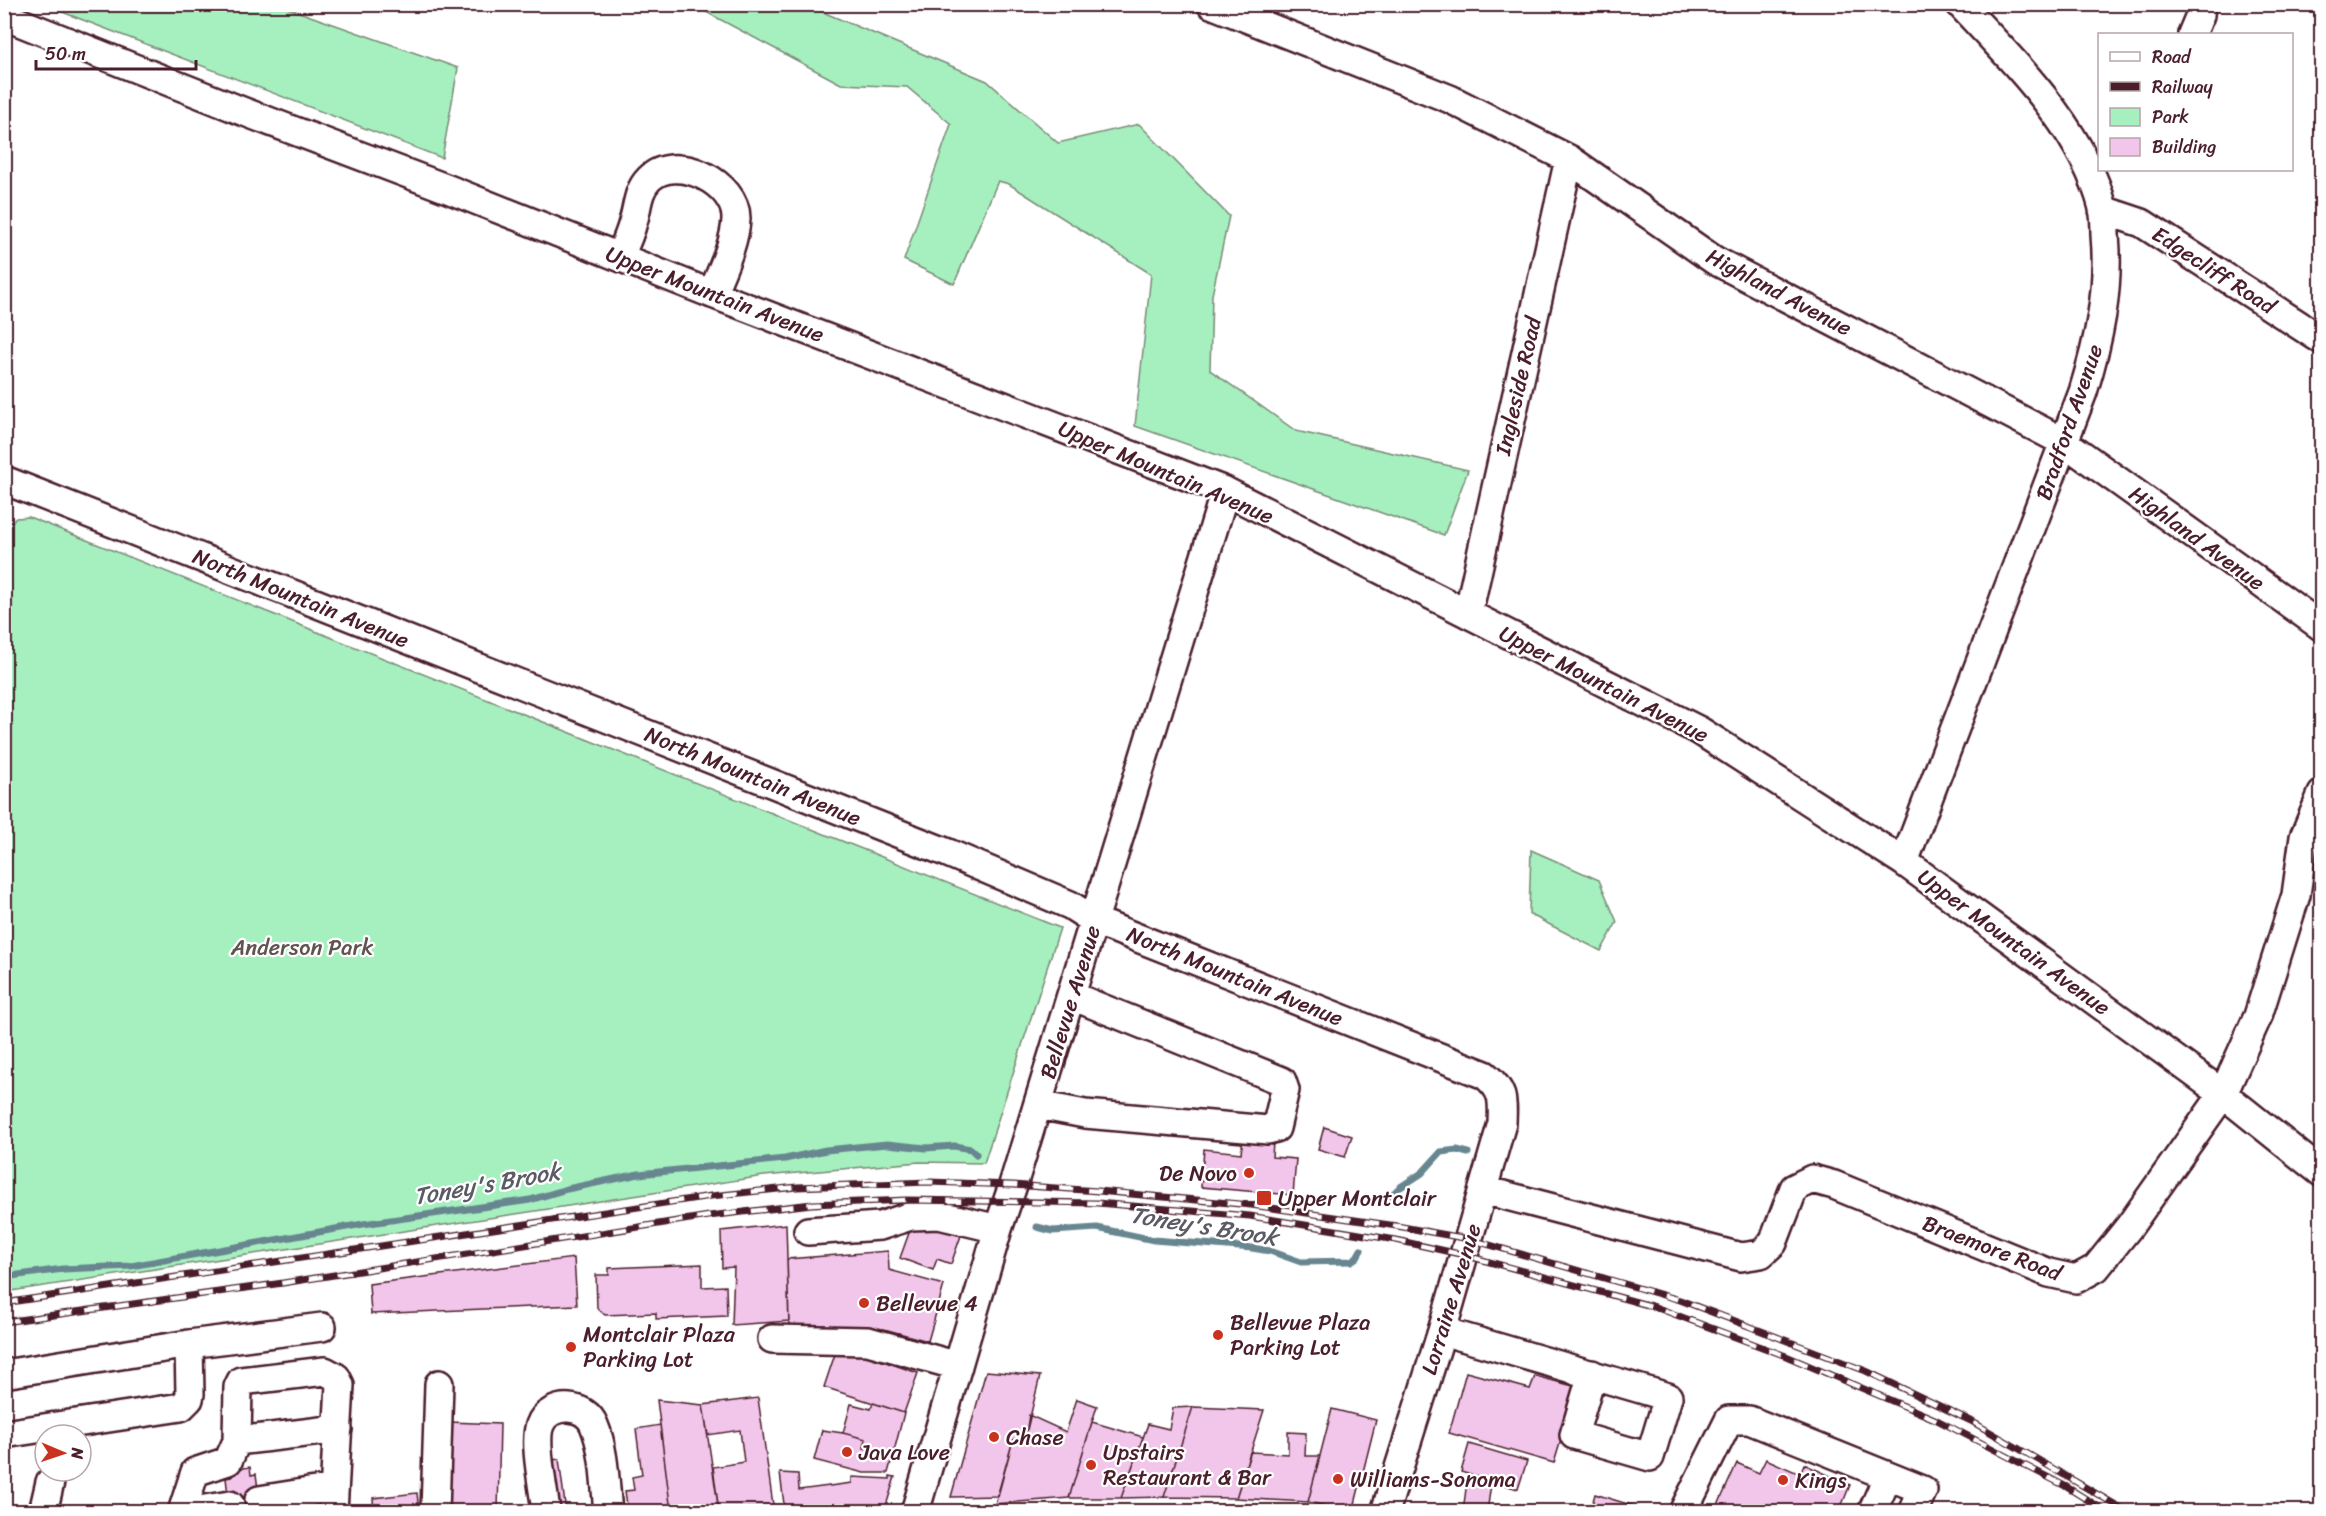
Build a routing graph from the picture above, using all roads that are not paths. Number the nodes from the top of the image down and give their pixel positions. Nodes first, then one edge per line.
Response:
1 (1211, 4) edge
2 (1960, 4) edge
3 (2201, 4) edge
4 (16, 14) edge
5 (2192, 33) edge
6 (1569, 159) junction
7 (2097, 174) edge
8 (2103, 210) junction
9 (620, 256) junction
10 (712, 294) junction
11 (2322, 340) edge
12 (2064, 441) junction
13 (4, 480) edge
14 (1225, 491) junction
15 (1468, 614) junction
16 (2322, 627) edge
17 (2322, 794) edge
18 (1904, 862) junction
19 (1095, 921) junction
20 (1072, 996) junction
21 (1496, 1085) joint
22 (2223, 1094) junction
23 (1038, 1105) junction
24 (2322, 1173) edge
25 (1484, 1190) junction
26 (998, 1229) junction
27 (808, 1231) dead end
28 (322, 1327) dead end
29 (1442, 1331) junction
30 (772, 1339) dead end
31 (189, 1344) junction
32 (958, 1366) junction
33 (4, 1374) edge
34 (1592, 1374) dead end
35 (439, 1384) dead end
36 (338, 1429) junction
37 (4, 1434) edge
38 (237, 1441) junction
39 (1888, 1476) junction
40 (50, 1483) edge
41 (259, 1500) dead end
42 (333, 1500) edge
43 (230, 1505) dead end
44 (44, 1512) edge
45 (184, 1512) edge
46 (435, 1512) edge
47 (546, 1512) edge
48 (608, 1512) edge
49 (915, 1512) edge
50 (1385, 1512) edge
51 (1683, 1512) edge
52 (1872, 1512) edge
53 (1913, 1512) edge

1 - 6 street, Highland Avenue
2 - 7 street, Bradford Avenue
3 - 5 street
4 - 9 street, Upper Mountain Avenue
6 - 12 street, Highland Avenue
6 - 15 street, Ingleside Road
7 - 8 street, Bradford Avenue
8 - 11 street, Edgecliff Road
8 - 12 street, Bradford Avenue
9 - 10 street, Upper Mountain Avenue
9 - 10 street
10 - 14 street, Upper Mountain Avenue
12 - 16 street, Highland Avenue
12 - 18 street, Bradford Avenue
13 - 19 street, North Mountain Avenue
14 - 15 street, Upper Mountain Avenue
14 - 19 street, Bellevue Avenue
15 - 18 street, Upper Mountain Avenue
17 - 22 street, Braemore Road
18 - 22 street, Upper Mountain Avenue
19 - 20 street, Bellevue Avenue
19 - 21 street, North Mountain Avenue
20 - 23 street, Bellevue Avenue
20 - 23 street
21 - 25 street, Lorraine Avenue
22 - 24 street, Upper Mountain Avenue
22 - 25 street, Braemore Road
23 - 26 street, Bellevue Avenue
25 - 29 street, Lorraine Avenue
26 - 27 street
26 - 32 street, Bellevue Avenue
28 - 31 street
29 - 34 street
29 - 50 street, Lorraine Avenue
30 - 32 street
31 - 33 street
31 - 37 street
32 - 49 street, Bellevue Avenue
35 - 46 street
36 - 38 street
36 - 38 street
36 - 42 street
38 - 45 street
39 - 51 street
39 - 52 street
39 - 53 street
40 - 44 street
41 - 42 street
43 - 45 street
47 - 48 street

